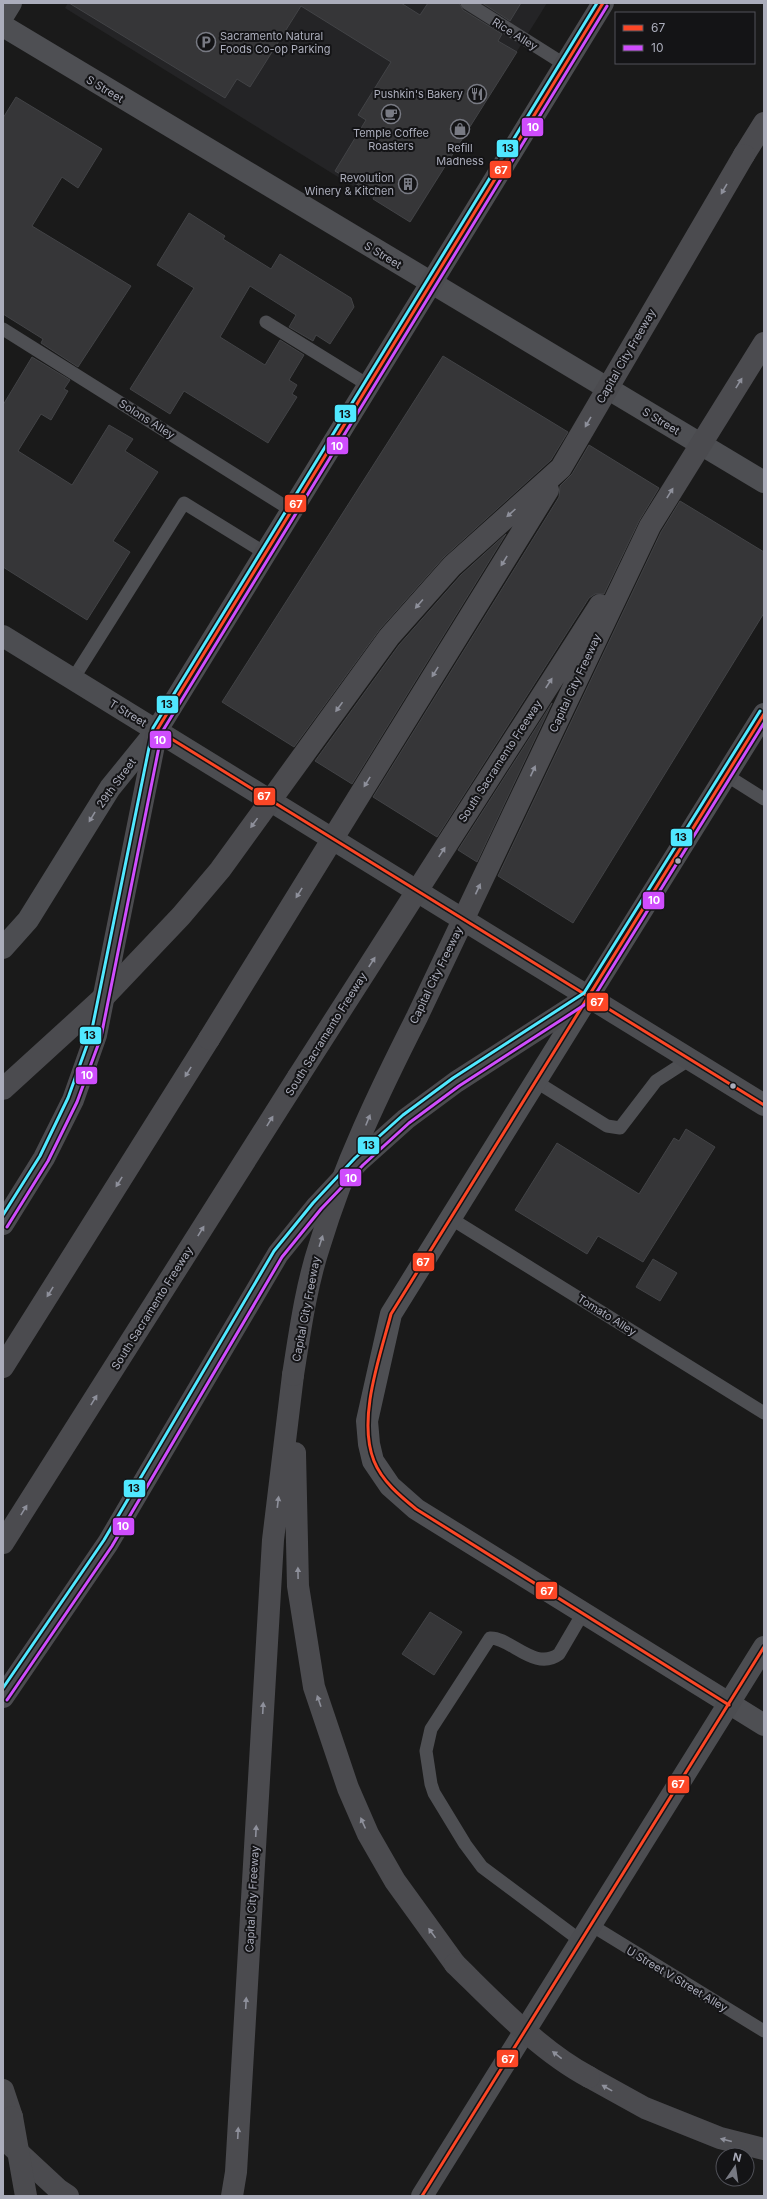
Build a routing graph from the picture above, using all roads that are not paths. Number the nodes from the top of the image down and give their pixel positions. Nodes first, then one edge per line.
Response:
1 (11, 3) edge
2 (467, 3) edge
3 (603, 3) edge
4 (3, 16) edge
5 (3, 26) edge
6 (564, 64) junction
7 (764, 123) edge
8 (430, 284) junction
9 (266, 322) dead end
10 (3, 329) edge
11 (764, 343) edge
12 (368, 385) junction
13 (561, 468) junction
14 (764, 482) edge
15 (292, 510) junction
16 (650, 526) junction
17 (265, 553) junction
18 (3, 636) edge
19 (73, 679) junction
20 (764, 714) edge
21 (157, 730) junction
22 (726, 775) junction
23 (764, 799) edge
24 (3, 948) edge
25 (588, 997) junction
26 (690, 1059) junction
27 (535, 1081) junction
28 (3, 1089) edge
29 (764, 1105) edge
30 (450, 1218) junction
31 (3, 1224) edge
32 (3, 1367) edge
33 (293, 1375) junction
34 (764, 1413) edge
35 (3, 1543) edge
36 (583, 1613) junction
37 (764, 1647) edge
38 (3, 1697) edge
39 (729, 1705) junction
40 (764, 1725) edge
41 (586, 1933) junction
42 (764, 2031) edge
43 (3, 2090) edge
44 (3, 2138) edge
45 (764, 2149) edge
46 (26, 2196) edge
47 (68, 2196) edge
48 (232, 2196) edge
49 (422, 2196) edge

1 - 4 street
2 - 6 lane, Rice Alley
3 - 6 main road, 29th Street
5 - 8 street, S Street
6 - 8 main road, 29th Street
7 -> 13 highway, Capital City Freeway, bridge
8 - 12 main road, 29th Street
8 - 14 street, S Street
9 - 12 lane
10 - 15 lane, Solons Alley
16 -> 11 highway, Capital City Freeway, bridge
12 - 15 main road, 29th Street
13 -> 28 highway, Capital City Freeway, bridge
13 -> 32 highway, bridge
15 - 17 main road, 29th Street
33 -> 16 highway, Capital City Freeway, bridge
35 -> 16 highway, South Sacramento Freeway, bridge
17 - 19 lane
17 - 21 main road, 29th Street
18 - 19 main road, T Street
19 - 21 main road, T Street
20 - 22 main road
21 -> 24 main road, 29th Street
21 - 25 main road, T Street
21 - 31 highway
22 - 23 lane
22 - 25 main road
25 - 26 main road, T Street
25 - 27 street
25 - 38 highway
26 - 27 lane
26 - 29 main road, T Street
27 - 30 street
30 - 34 lane, Tomato Alley
30 - 36 street
45 -> 33 highway, bridge
48 -> 33 highway, Capital City Freeway
36 - 39 street
36 - 41 lane, U Street V Street Alley
37 - 39 main road
39 - 40 street
39 - 41 main road
41 - 42 lane, U Street V Street Alley
41 - 49 main road
43 - 46 highway, bridge
44 - 47 highway

